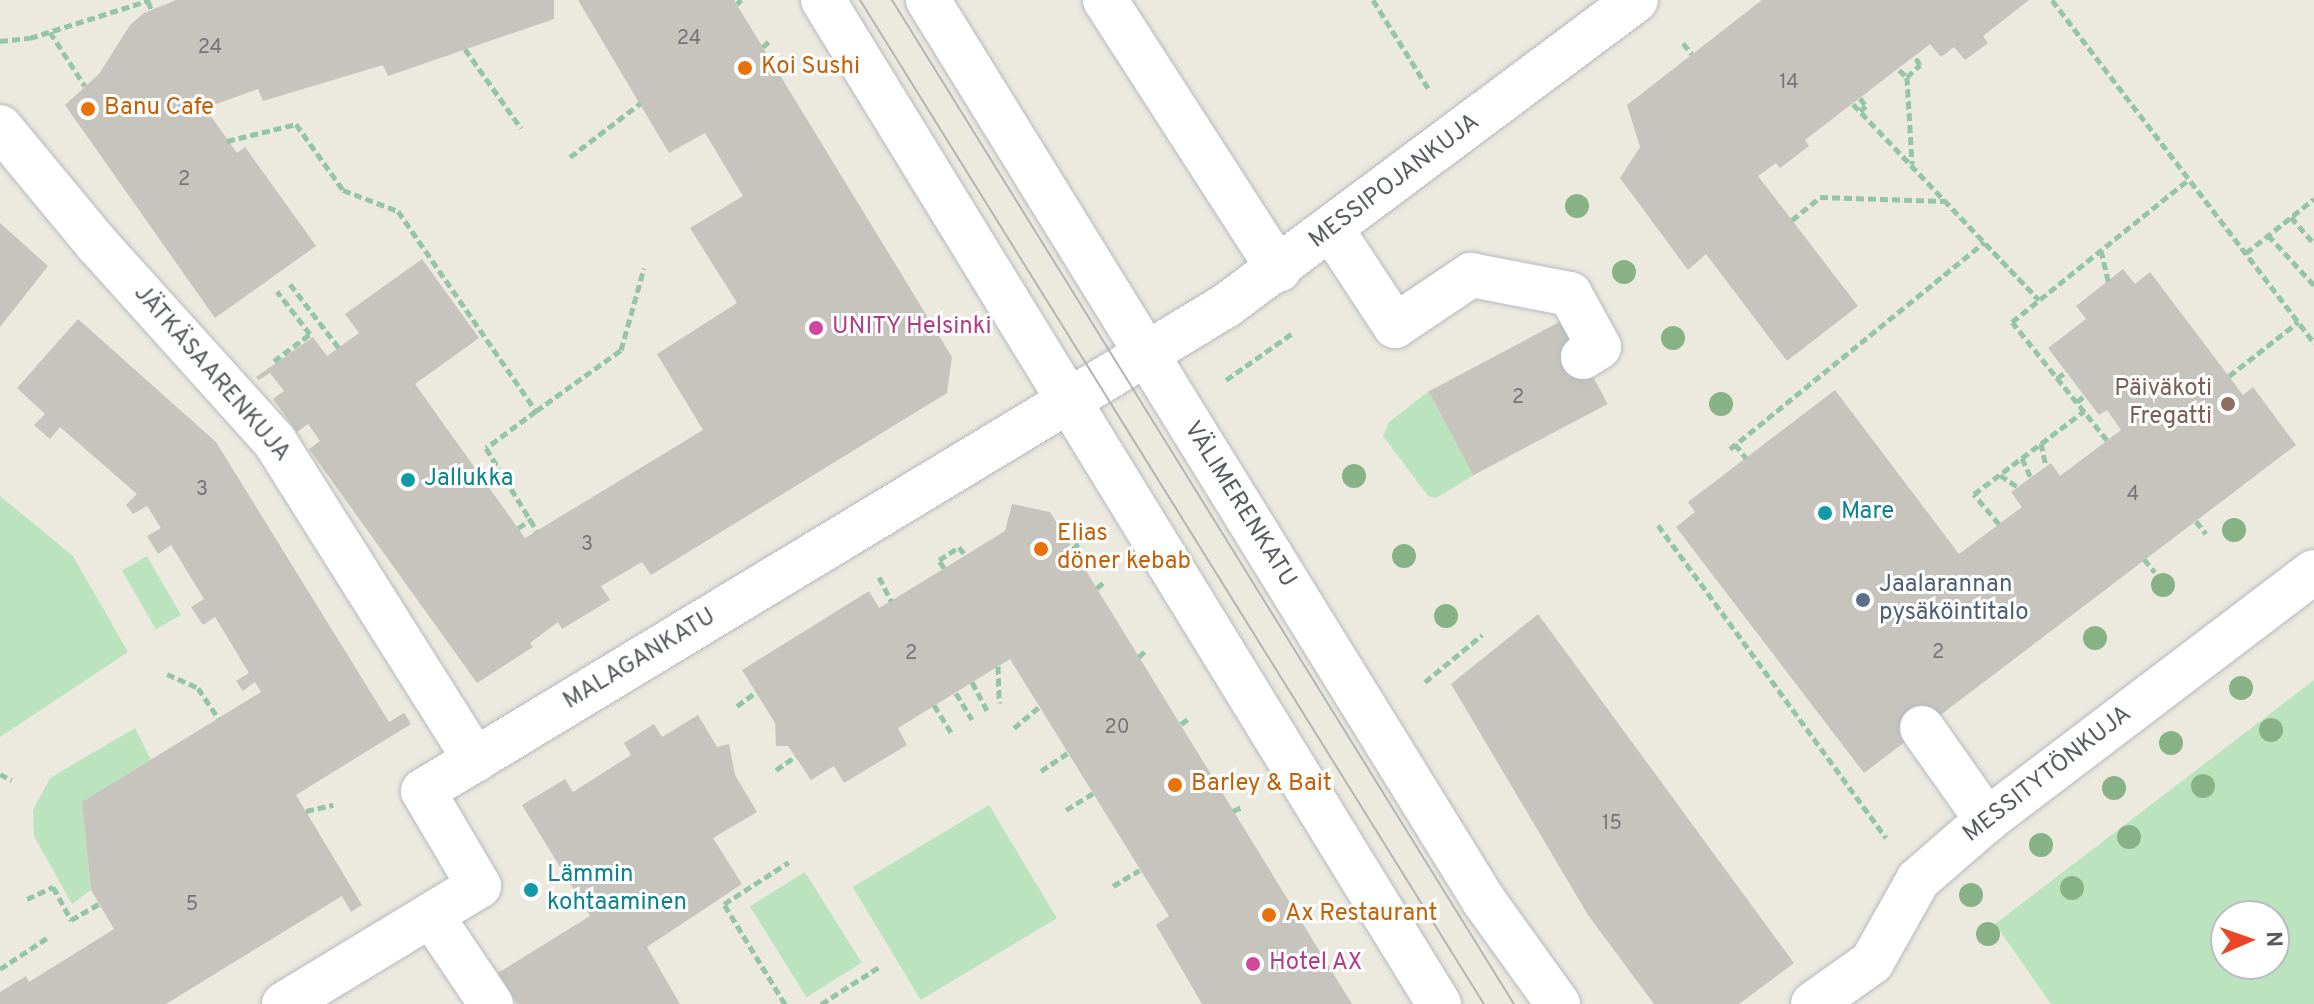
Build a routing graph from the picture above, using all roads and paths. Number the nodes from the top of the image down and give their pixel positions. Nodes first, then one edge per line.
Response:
1 (149, 0) edge
2 (823, 0) edge
3 (928, 0) edge
4 (1105, 0) edge
5 (1373, 0) edge
6 (1636, 0) edge
7 (2052, 0) edge
8 (151, 9) dead end
9 (1590, 14) edge
10 (50, 32) junction
11 (770, 40) dead end
12 (0, 41) edge
13 (1683, 43) dead end
14 (763, 47) dead end
15 (465, 49) dead end
16 (1692, 54) dead end
17 (1915, 57) dead end
18 (1899, 70) dead end
19 (1907, 77) junction
20 (85, 86) dead end
21 (1860, 98) dead end
22 (641, 103) dead end
23 (1853, 104) dead end
24 (1860, 111) junction
25 (0, 127) edge
26 (521, 128) dead end
27 (1462, 131) junction
28 (227, 141) dead end
29 (570, 157) dead end
30 (1912, 165) junction
31 (2189, 179) junction
32 (2314, 199) edge
33 (1946, 201) junction
34 (2291, 217) junction
35 (1792, 220) dead end
36 (1332, 230) junction
37 (2268, 235) junction
38 (1985, 242) junction
39 (2314, 243) edge
40 (2101, 250) junction
41 (2246, 253) junction
42 (644, 268) dead end
43 (1279, 270) junction
44 (2108, 281) dead end
45 (290, 284) dead end
46 (2314, 285) edge
47 (277, 291) dead end
48 (2039, 300) junction
49 (2298, 322) junction
50 (1294, 332) dead end
51 (2314, 343) edge
52 (339, 348) dead end
53 (1147, 354) junction
54 (1583, 357) dead end
55 (266, 366) dead end
56 (2066, 372) dead end
57 (2229, 376) dead end
58 (2057, 378) junction
59 (1220, 384) dead end
60 (2084, 396) dead end
61 (1069, 400) junction
62 (2077, 402) junction
63 (536, 411) junction
64 (2084, 411) junction
65 (2107, 440) dead end
66 (2041, 443) junction
67 (1746, 458) dead end
68 (2022, 458) junction
69 (2046, 466) dead end
70 (2000, 475) junction
71 (2031, 478) dead end
72 (2018, 487) dead end
73 (532, 519) junction
74 (2196, 521) dead end
75 (1999, 524) dead end
76 (1658, 525) dead end
77 (518, 528) dead end
78 (537, 531) dead end
79 (2206, 534) dead end
80 (1079, 543) dead end
81 (1073, 549) dead end
82 (934, 552) dead end
83 (965, 555) dead end
84 (2144, 559) dead end
85 (939, 560) junction
86 (944, 568) dead end
87 (2155, 572) dead end
88 (2314, 572) edge
89 (878, 575) dead end
90 (1103, 583) dead end
91 (1097, 588) dead end
92 (891, 601) dead end
93 (1482, 635) dead end
94 (1145, 651) dead end
95 (1139, 657) dead end
96 (998, 666) dead end
97 (167, 674) dead end
98 (972, 682) dead end
99 (1425, 682) dead end
100 (756, 692) dead end
101 (956, 693) dead end
102 (999, 703) dead end
103 (934, 705) dead end
104 (737, 706) dead end
105 (1039, 707) dead end
106 (987, 710) dead end
107 (219, 719) dead end
108 (1188, 719) dead end
109 (972, 720) dead end
110 (1181, 724) dead end
111 (1014, 728) dead end
112 (1922, 728) dead end
113 (951, 732) dead end
114 (1068, 753) dead end
115 (796, 756) dead end
116 (475, 760) junction
117 (776, 770) dead end
118 (1041, 771) dead end
119 (0, 774) edge
120 (12, 780) dead end
121 (1093, 793) dead end
122 (333, 805) dead end
123 (1242, 807) dead end
124 (1066, 810) dead end
125 (306, 811) dead end
126 (1233, 811) dead end
127 (1987, 820) junction
128 (789, 862) dead end
129 (1140, 870) dead end
130 (1918, 880) junction
131 (1113, 886) dead end
132 (27, 899) dead end
133 (99, 904) dead end
134 (431, 915) junction
135 (47, 938) dead end
136 (879, 967) dead end
137 (0, 969) edge
138 (284, 1004) edge
139 (491, 1004) edge
140 (785, 1004) edge
141 (821, 1004) edge
142 (1439, 1004) edge
143 (1558, 1004) edge
144 (1813, 1004) edge

1 - 8 path
1 - 10 path
2 - 61 street
3 - 53 street, VÄLIMERENKATU
4 - 43 street
5 - 27 path
6 - 9 street, MESSIPOJANKUJA
7 - 31 path
9 - 27 street, MESSIPOJANKUJA
10 - 12 path
10 - 20 path
11 - 14 path
13 - 16 path
15 - 26 path
17 - 19 path
18 - 19 path
19 - 30 path
21 - 24 path
22 - 29 path
23 - 24 path
24 - 30 path
25 - 116 street, JÄTKÄSAARENKUJA
27 - 36 street, MESSIPOJANKUJA
28 - 63 path
30 - 33 path
31 - 40 path
31 - 41 path
32 - 34 path
33 - 35 path
33 - 38 path
34 - 37 path
34 - 39 path
36 - 43 street, MESSIPOJANKUJA
36 - 54 street
37 - 41 path
37 - 46 path
38 - 48 path
38 - 67 path
40 - 44 path
40 - 48 path
41 - 49 path
42 - 63 path
43 - 53 street, MESSIPOJANKUJA
45 - 52 path
47 - 55 path
48 - 58 path
49 - 51 path
49 - 57 path
50 - 59 path
53 - 61 street, MALAGANKATU
53 - 143 street, VÄLIMERENKATU
56 - 58 path
58 - 62 path
60 - 62 path
61 - 116 street, MALAGANKATU
61 - 142 street
62 - 64 path
63 - 73 path
64 - 65 path
64 - 66 path
66 - 68 path
66 - 69 path
68 - 70 path
68 - 71 path
70 - 72 path
70 - 75 path
73 - 77 path
73 - 78 path
74 - 79 path
76 - 130 path
80 - 81 path
82 - 85 path
83 - 85 path
84 - 87 path
85 - 86 path
88 - 127 street, MESSITYTÖNKUJA
89 - 92 path
90 - 91 path
93 - 99 path
94 - 95 path
96 - 102 path
97 - 107 path
98 - 106 path
100 - 104 path
101 - 109 path
103 - 113 path
105 - 111 path
108 - 110 path
112 - 127 street
114 - 118 path
115 - 117 path
116 - 134 street, MALAGANKATU
119 - 120 path
121 - 124 path
122 - 125 path
123 - 126 path
127 - 130 street, MESSITYTÖNKUJA
128 - 140 path
129 - 131 path
130 - 144 street, MESSITYTÖNKUJA
132 - 133 path
134 - 138 street, MALAGANKATU
134 - 139 street
135 - 137 path
136 - 141 path

